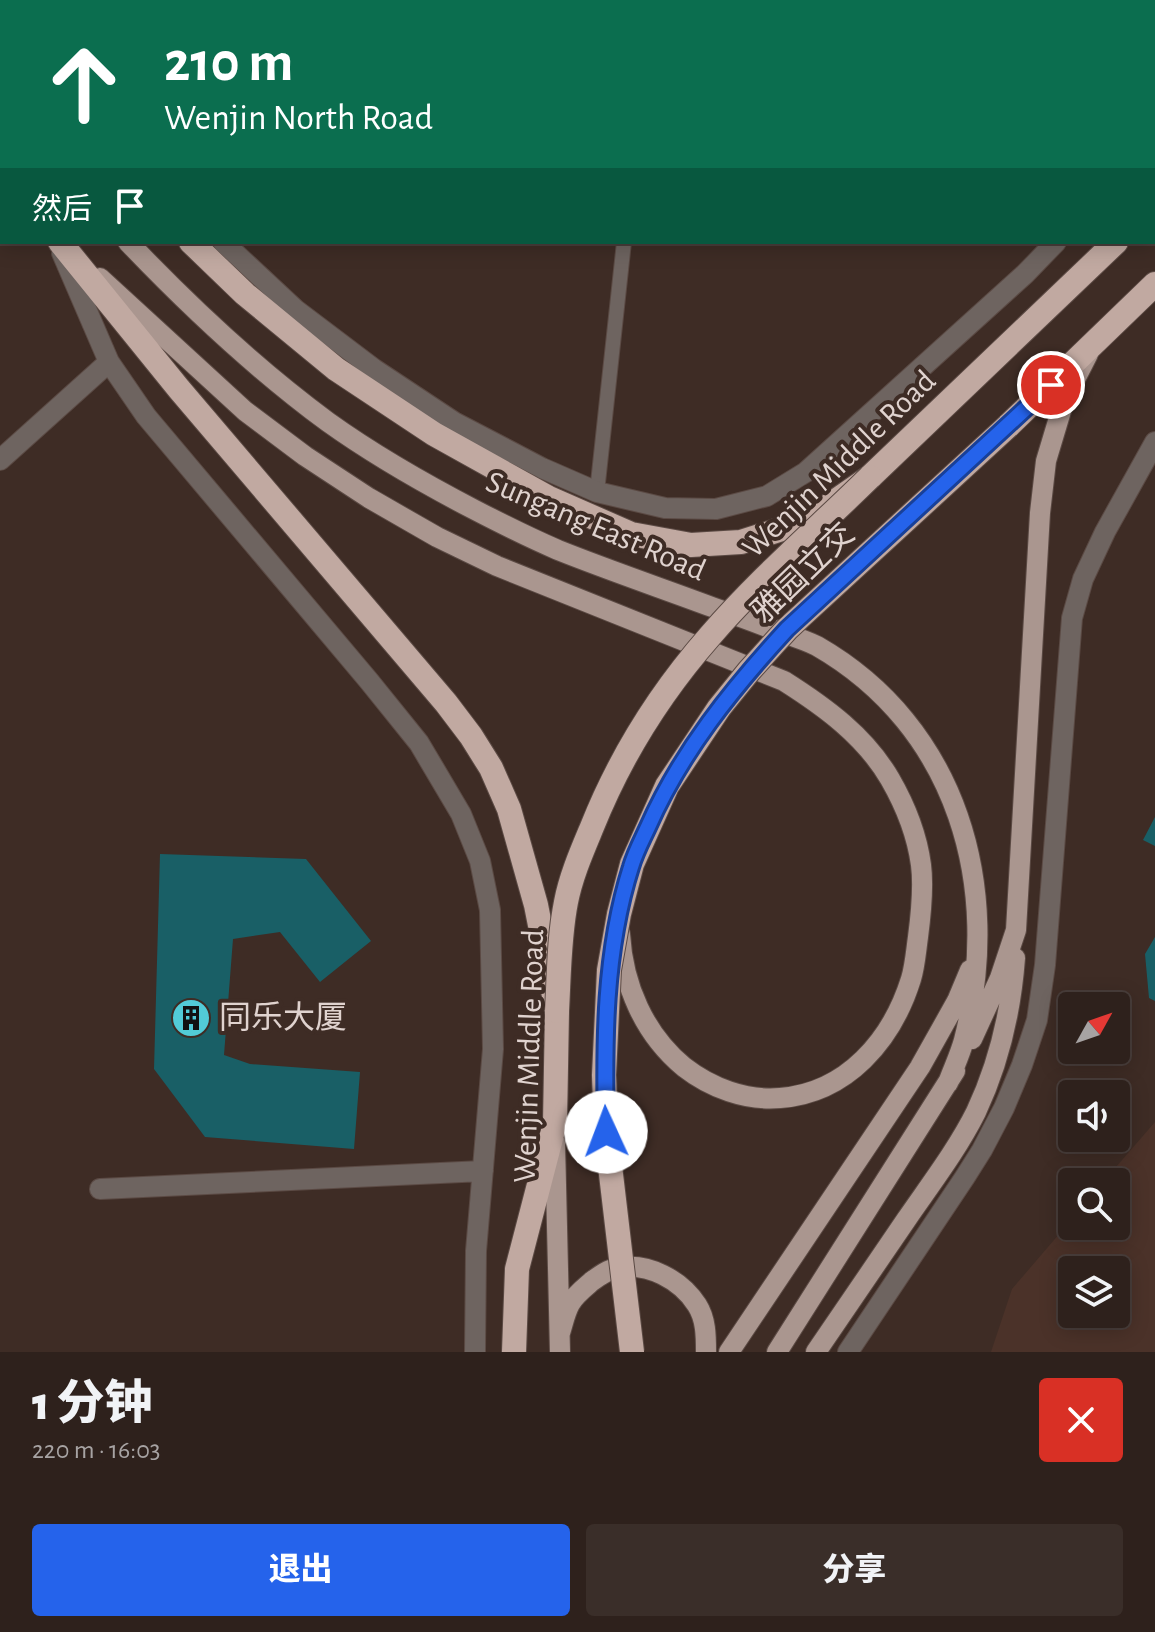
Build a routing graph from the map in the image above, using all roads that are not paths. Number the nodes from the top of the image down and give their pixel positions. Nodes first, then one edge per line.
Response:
1 (60, 244) edge
2 (61, 244) edge
3 (61, 244) edge
4 (130, 244) edge
5 (193, 244) edge
6 (225, 244) edge
7 (624, 244) edge
8 (1054, 244) edge
9 (1114, 244) edge
10 (1155, 284) edge
11 (1094, 343) junction
12 (109, 362) junction
13 (1155, 442) edge
14 (0, 460) edge
15 (870, 477) junction
16 (597, 492) junction
17 (619, 914) junction
18 (1016, 930) junction
19 (977, 952) junction
20 (557, 1011) junction
21 (948, 1083) junction
22 (555, 1123) junction
23 (483, 1171) junction
24 (100, 1189) dead end
25 (560, 1343) edge
26 (475, 1352) edge
27 (514, 1352) edge
28 (632, 1352) edge
29 (706, 1352) edge
30 (729, 1352) edge
31 (777, 1352) edge
32 (816, 1352) edge
33 (848, 1352) edge

1 - 12 street
2 - 20 highway, bridge
3 - 17 main road, bridge
4 - 19 main road, Sungang East Road
5 - 15 highway, bridge
6 - 16 street
7 - 16 lane
8 - 16 street
9 - 15 highway, Wenjin Middle Road
10 - 11 highway, 雅园立交
11 - 17 highway, 雅园立交, bridge
11 - 18 main road
12 - 14 street
12 - 23 street
13 - 33 street
15 - 20 highway, Wenjin Middle Road, bridge
17 - 28 highway, 雅园立交, bridge
18 - 21 main road
18 - 32 main road
19 - 21 main road, Sungang East Road
19 - 30 main road
20 - 22 highway, Wenjin Middle Road
21 - 31 main road
22 - 25 main road, Wenjin Middle Road
22 - 27 highway
23 - 24 street
23 - 26 street
25 - 29 main road

